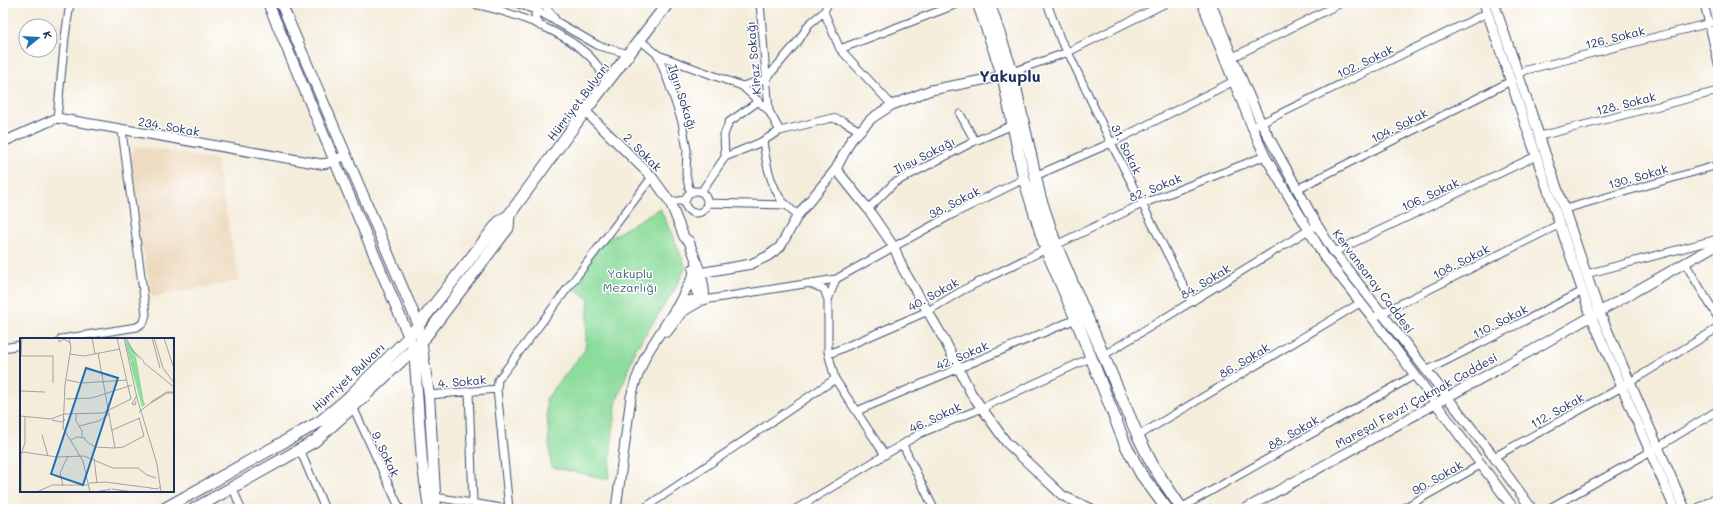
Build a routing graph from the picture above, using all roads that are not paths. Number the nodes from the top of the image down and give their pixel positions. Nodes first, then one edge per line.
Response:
1 (70, 3) edge
2 (268, 3) edge
3 (468, 3) edge
4 (516, 3) edge
5 (543, 3) edge
6 (668, 3) edge
7 (760, 3) edge
8 (828, 3) edge
9 (960, 3) edge
10 (978, 3) edge
11 (989, 3) edge
12 (1047, 3) edge
13 (1166, 3) edge
14 (1202, 3) edge
15 (1211, 3) edge
16 (1341, 3) edge
17 (1484, 3) edge
18 (1704, 3) edge
19 (282, 4) edge
20 (532, 6) edge
21 (1492, 9) edge
22 (824, 12) junction
23 (1718, 21) edge
24 (559, 23) junction
25 (1709, 23) junction
26 (540, 26) junction
27 (640, 40) junction
28 (840, 49) junction
29 (1068, 52) junction
30 (629, 54) junction
31 (658, 56) junction
32 (1229, 60) junction
33 (1718, 64) edge
34 (1008, 74) junction
35 (1514, 78) junction
36 (766, 79) junction
37 (1234, 81) junction
38 (606, 84) junction
39 (742, 86) junction
40 (1718, 91) edge
41 (759, 102) junction
42 (892, 104) junction
43 (768, 111) junction
44 (585, 112) junction
45 (960, 114) dead end
46 (56, 118) junction
47 (1260, 123) junction
48 (1013, 125) junction
49 (1252, 127) junction
50 (122, 131) junction
51 (860, 131) junction
52 (780, 132) junction
53 (1540, 136) junction
54 (975, 141) junction
55 (1531, 141) junction
56 (3, 142) edge
57 (763, 142) junction
58 (1111, 143) junction
59 (1540, 154) junction
60 (346, 156) junction
61 (1265, 156) junction
62 (725, 157) junction
63 (335, 161) junction
64 (1718, 165) edge
65 (836, 169) junction
66 (652, 176) junction
67 (1035, 176) junction
68 (1024, 179) junction
69 (1297, 188) junction
70 (693, 192) junction
71 (701, 192) junction
72 (686, 200) junction
73 (670, 202) junction
74 (707, 203) junction
75 (1142, 204) junction
76 (787, 206) junction
77 (868, 209) junction
78 (1565, 209) junction
79 (1556, 214) junction
80 (509, 215) junction
81 (798, 215) junction
82 (1564, 222) junction
83 (1317, 225) junction
84 (1309, 230) junction
85 (1718, 239) edge
86 (1718, 244) edge
87 (894, 247) junction
88 (1051, 247) junction
89 (1334, 252) junction
90 (1685, 263) junction
91 (697, 274) junction
92 (1586, 274) junction
93 (836, 279) junction
94 (809, 284) junction
95 (1582, 291) junction
96 (704, 300) junction
97 (828, 300) junction
98 (1192, 302) junction
99 (1360, 303) junction
100 (676, 308) junction
101 (928, 311) junction
102 (1382, 313) junction
103 (1595, 313) junction
104 (1372, 317) junction
105 (1718, 318) edge
106 (1076, 320) junction
107 (419, 326) junction
108 (1718, 328) edge
109 (409, 337) junction
110 (67, 338) edge
111 (20, 345) edge
112 (418, 345) junction
113 (3, 348) edge
114 (829, 354) junction
115 (1104, 355) junction
116 (1090, 358) junction
117 (959, 369) junction
118 (1428, 370) junction
119 (1415, 375) junction
120 (835, 379) junction
121 (1626, 385) junction
122 (497, 389) junction
123 (469, 391) junction
124 (429, 395) junction
125 (1447, 397) junction
126 (1436, 403) junction
127 (353, 407) junction
128 (981, 408) junction
129 (1718, 410) edge
130 (857, 411) junction
131 (1138, 436) junction
132 (902, 445) junction
133 (300, 450) junction
134 (1654, 450) junction
135 (885, 455) junction
136 (1494, 457) junction
137 (1482, 464) junction
138 (233, 488) junction
139 (1718, 496) edge
140 (435, 497) junction
141 (472, 503) junction
142 (164, 509) edge
143 (194, 509) edge
144 (241, 509) edge
145 (325, 509) edge
146 (400, 509) edge
147 (429, 509) edge
148 (436, 509) edge
149 (509, 509) edge
150 (616, 509) edge
151 (620, 509) edge
152 (643, 509) edge
153 (796, 509) edge
154 (934, 509) edge
155 (1092, 509) edge
156 (1167, 509) edge
157 (1182, 509) edge
158 (1245, 509) edge
159 (1402, 509) edge
160 (1514, 509) edge
161 (1532, 509) edge
162 (1548, 509) edge
163 (1675, 509) edge
164 (1685, 509) edge
165 (1696, 509) edge

1 - 46 street
2 - 63 main road
3 - 26 street
4 - 20 street
5 - 24 street
6 - 27 main road, Hürriyet Bulvarı
7 - 36 street, Kiraz Sokağı
8 - 22 street
9 - 28 street
10 - 34 main road
11 - 34 main road
12 - 29 street, 31. Sokak
13 - 29 street
14 - 32 street, Kervansaray Caddesi
15 - 32 street, Kervansaray Caddesi
16 - 32 street
17 - 21 street
18 - 25 street
19 - 60 main road
20 - 24 street
20 - 26 street
21 - 35 street
21 - 47 street, 102. Sokak
22 - 28 street
22 - 36 street
23 - 25 street, 126. Sokak
24 - 30 street
25 - 33 street
25 - 35 street, 126. Sokak
26 - 38 street
27 - 30 main road, Hürriyet Bulvarı
27 - 31 street, Ilgın Sokağı
28 - 42 street
29 - 34 street
29 - 58 street, 31. Sokak
30 - 38 main road, Hürriyet Bulvarı
31 - 39 street
31 - 70 street, Ilgın Sokağı
32 - 37 street, Kervansaray Caddesi
32 - 47 street, Kervansaray Caddesi
34 - 42 street
34 - 48 main road
34 - 67 main road
35 - 53 street
35 - 55 street
35 - 69 street, 104. Sokak
36 - 39 street
36 - 43 street, Kiraz Sokağı
37 - 49 street, Kervansaray Caddesi
37 - 58 street
38 - 44 main road, Hürriyet Bulvarı
39 - 41 street
40 - 53 street, 128. Sokak
41 - 43 street
41 - 62 street
42 - 51 street
43 - 52 street
44 - 66 street, 2. Sokak
44 - 80 main road, Hürriyet Bulvarı
45 - 54 street, Ilısu Sokağı
46 - 50 street, 234. Sokak
46 - 56 street
47 - 49 street, 102. Sokak
47 - 69 street, Kervansaray Caddesi
48 - 54 street, Ilısu Sokağı
48 - 68 main road
49 - 61 street, Kervansaray Caddesi
50 - 63 street, 234. Sokak
50 - 110 street
51 - 52 street
51 - 65 street
52 - 57 street
53 - 55 street
53 - 59 street
54 - 77 street, Ilısu Sokağı
55 - 59 street
57 - 62 street
57 - 76 street
58 - 67 street
58 - 75 street, 31. Sokak
59 - 78 street
59 - 79 street
59 - 89 street, 106. Sokak
60 - 63 street, 234. Sokak
60 - 107 main road
61 - 75 street, 82. Sokak
61 - 84 street, Kervansaray Caddesi
62 - 71 street
63 - 109 main road
64 - 78 street, 130. Sokak
65 - 77 street
65 - 81 street
66 - 73 street, 2. Sokak
66 - 122 street
67 - 88 main road
68 - 87 street, 38. Sokak
68 - 88 main road
69 - 83 street, Kervansaray Caddesi
70 - 71 street
70 - 72 street
71 - 74 street
72 - 73 street
72 - 74 street
73 - 91 street, 2. Sokak
74 - 76 street
75 - 88 street, 82. Sokak
75 - 98 street, 31. Sokak
76 - 81 street
77 - 87 street
78 - 79 street
78 - 82 street
79 - 82 street
80 - 107 main road, Hürriyet Bulvarı
80 - 112 main road, Hürriyet Bulvarı
81 - 91 street
82 - 92 street
82 - 95 street
82 - 102 street, 108. Sokak
83 - 84 street, 84. Sokak
83 - 89 street, Kervansaray Caddesi
84 - 98 street, 84. Sokak
84 - 99 street, Kervansaray Caddesi
85 - 92 street
86 - 90 street, Mareşal Fevzi Çakmak Caddesi
87 - 93 street, 38. Sokak
87 - 101 street
88 - 101 street, 40. Sokak
88 - 106 main road
88 - 115 main road
89 - 102 street, Kervansaray Caddesi
90 - 103 street, Mareşal Fevzi Çakmak Caddesi
90 - 105 street
91 - 96 street
91 - 100 street
92 - 103 street
93 - 94 street, 38. Sokak
93 - 97 street
94 - 96 street, 38. Sokak
94 - 97 street
95 - 103 street
95 - 118 street, 110. Sokak
96 - 100 street
96 - 151 street
97 - 114 street
98 - 115 street, 84. Sokak
99 - 104 street, Kervansaray Caddesi
99 - 131 street, 86. Sokak
100 - 150 street
101 - 114 street, 40. Sokak
101 - 117 street
102 - 104 street, 108. Sokak
102 - 118 street, Kervansaray Caddesi
103 - 121 street
103 - 125 street, Mareşal Fevzi Çakmak Caddesi
104 - 119 street, Kervansaray Caddesi
106 - 116 main road
106 - 117 street, 42. Sokak
107 - 109 main road, Hürriyet Bulvarı
107 - 112 main road
108 - 121 street, 112. Sokak
109 - 112 main road
109 - 142 main road, Hürriyet Bulvarı
111 - 113 street
112 - 124 main road
112 - 127 main road, Hürriyet Bulvarı
112 - 147 main road
114 - 120 street
115 - 116 main road
115 - 131 main road
116 - 128 street, 46. Sokak
116 - 156 main road
117 - 128 street
117 - 130 street, 42. Sokak
118 - 125 street, Kervansaray Caddesi
119 - 126 street, Kervansaray Caddesi
119 - 157 street, 88. Sokak
120 - 130 street
120 - 152 street
121 - 134 street
121 - 136 street, 112. Sokak
122 - 123 street, 4. Sokak
122 - 149 street
123 - 124 street, 4. Sokak
123 - 141 street
124 - 140 main road
125 - 126 street, Mareşal Fevzi Çakmak Caddesi
125 - 136 street, Kervansaray Caddesi
126 - 137 street, Kervansaray Caddesi
126 - 158 street, Mareşal Fevzi Çakmak Caddesi
127 - 133 main road, Hürriyet Bulvarı
127 - 146 street, 9. Sokak
128 - 132 street, 46. Sokak
128 - 155 street
129 - 134 street
130 - 135 street
131 - 157 main road
132 - 135 street, 46. Sokak
132 - 154 street
133 - 138 main road, Hürriyet Bulvarı
133 - 145 street
134 - 162 street
134 - 163 street
134 - 164 street
135 - 153 street, 46. Sokak
136 - 161 street, Kervansaray Caddesi
137 - 159 street, 90. Sokak
137 - 160 street, Kervansaray Caddesi
138 - 143 main road, Hürriyet Bulvarı
138 - 144 street
139 - 165 street
140 - 141 street
140 - 148 main road
141 - 149 street

